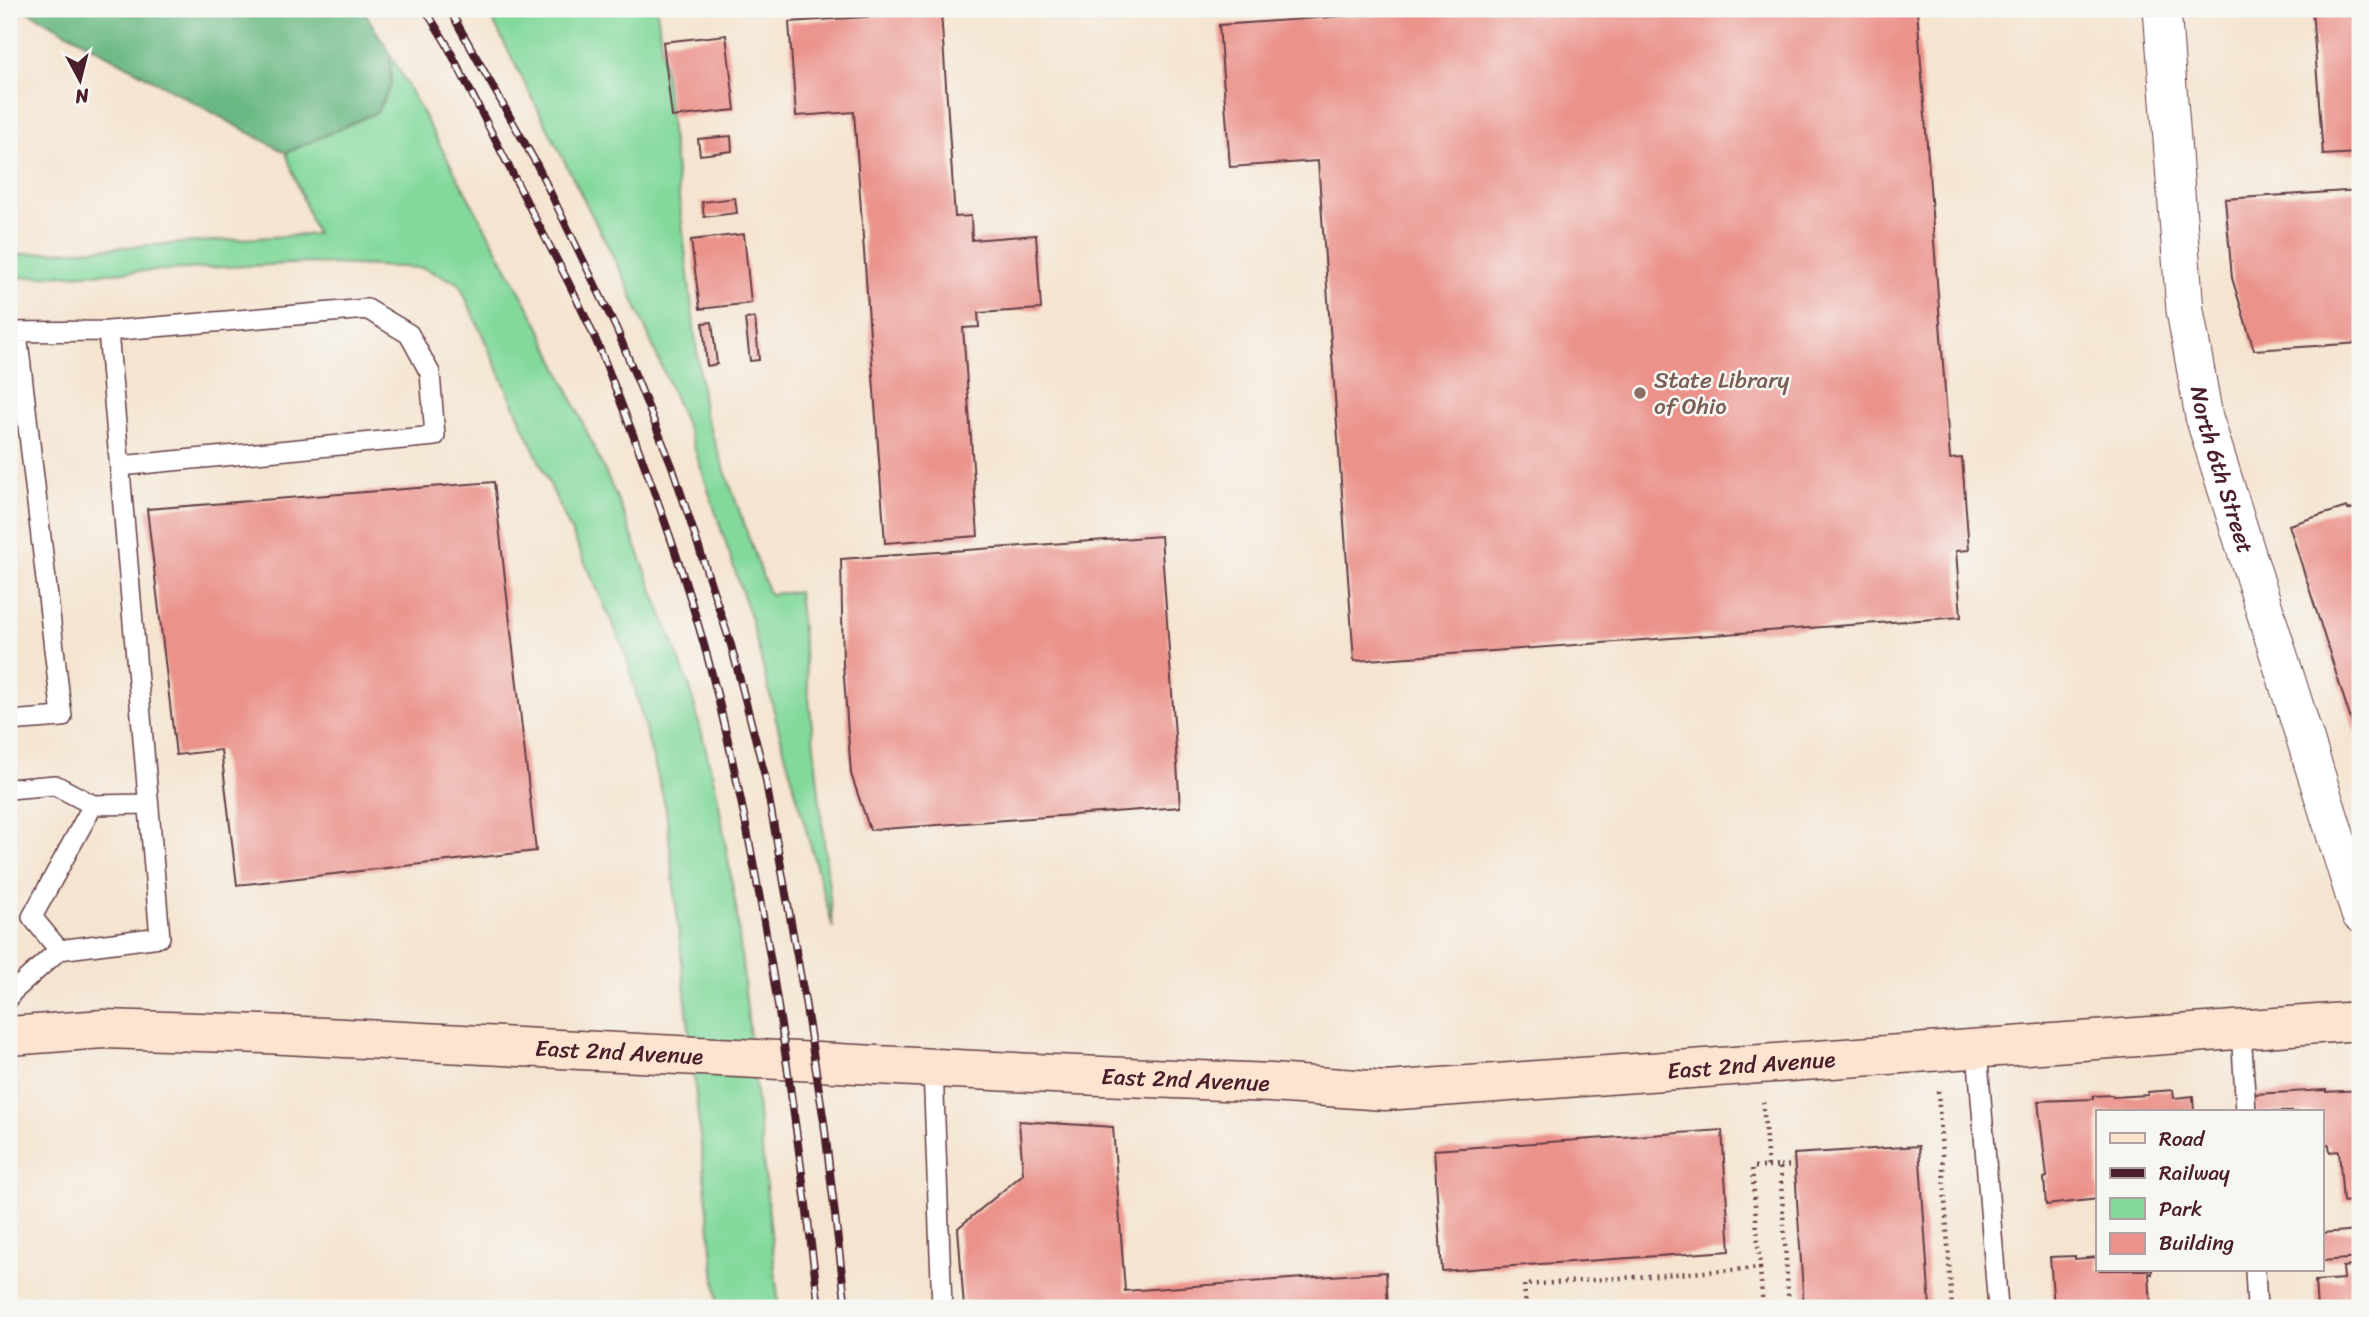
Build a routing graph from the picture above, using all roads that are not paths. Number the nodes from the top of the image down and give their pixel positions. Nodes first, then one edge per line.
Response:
1 (2162, 9) edge
2 (108, 331) junction
3 (13, 332) edge
4 (120, 466) junction
5 (9, 721) edge
6 (9, 789) edge
7 (148, 804) junction
8 (93, 805) junction
9 (2360, 914) edge
10 (59, 950) junction
11 (9, 998) edge
12 (2360, 1021) edge
13 (2241, 1030) junction
14 (9, 1036) edge
15 (1977, 1049) junction
16 (933, 1068) junction
17 (2246, 1110) edge
18 (2255, 1272) edge
19 (942, 1308) edge
20 (1998, 1308) edge
21 (2257, 1308) edge

1 - 9 street, North 6th Street
2 - 3 lane
2 - 4 lane
2 - 4 lane
3 - 5 lane
4 - 7 lane
6 - 8 lane
7 - 8 lane
7 - 10 lane
8 - 10 lane
10 - 11 lane
12 - 13 street, East 2nd Avenue
13 - 15 street, East 2nd Avenue
13 - 17 lane
14 - 16 street, East 2nd Avenue
15 - 16 street, East 2nd Avenue
15 - 20 lane
16 - 19 lane
18 - 21 lane

